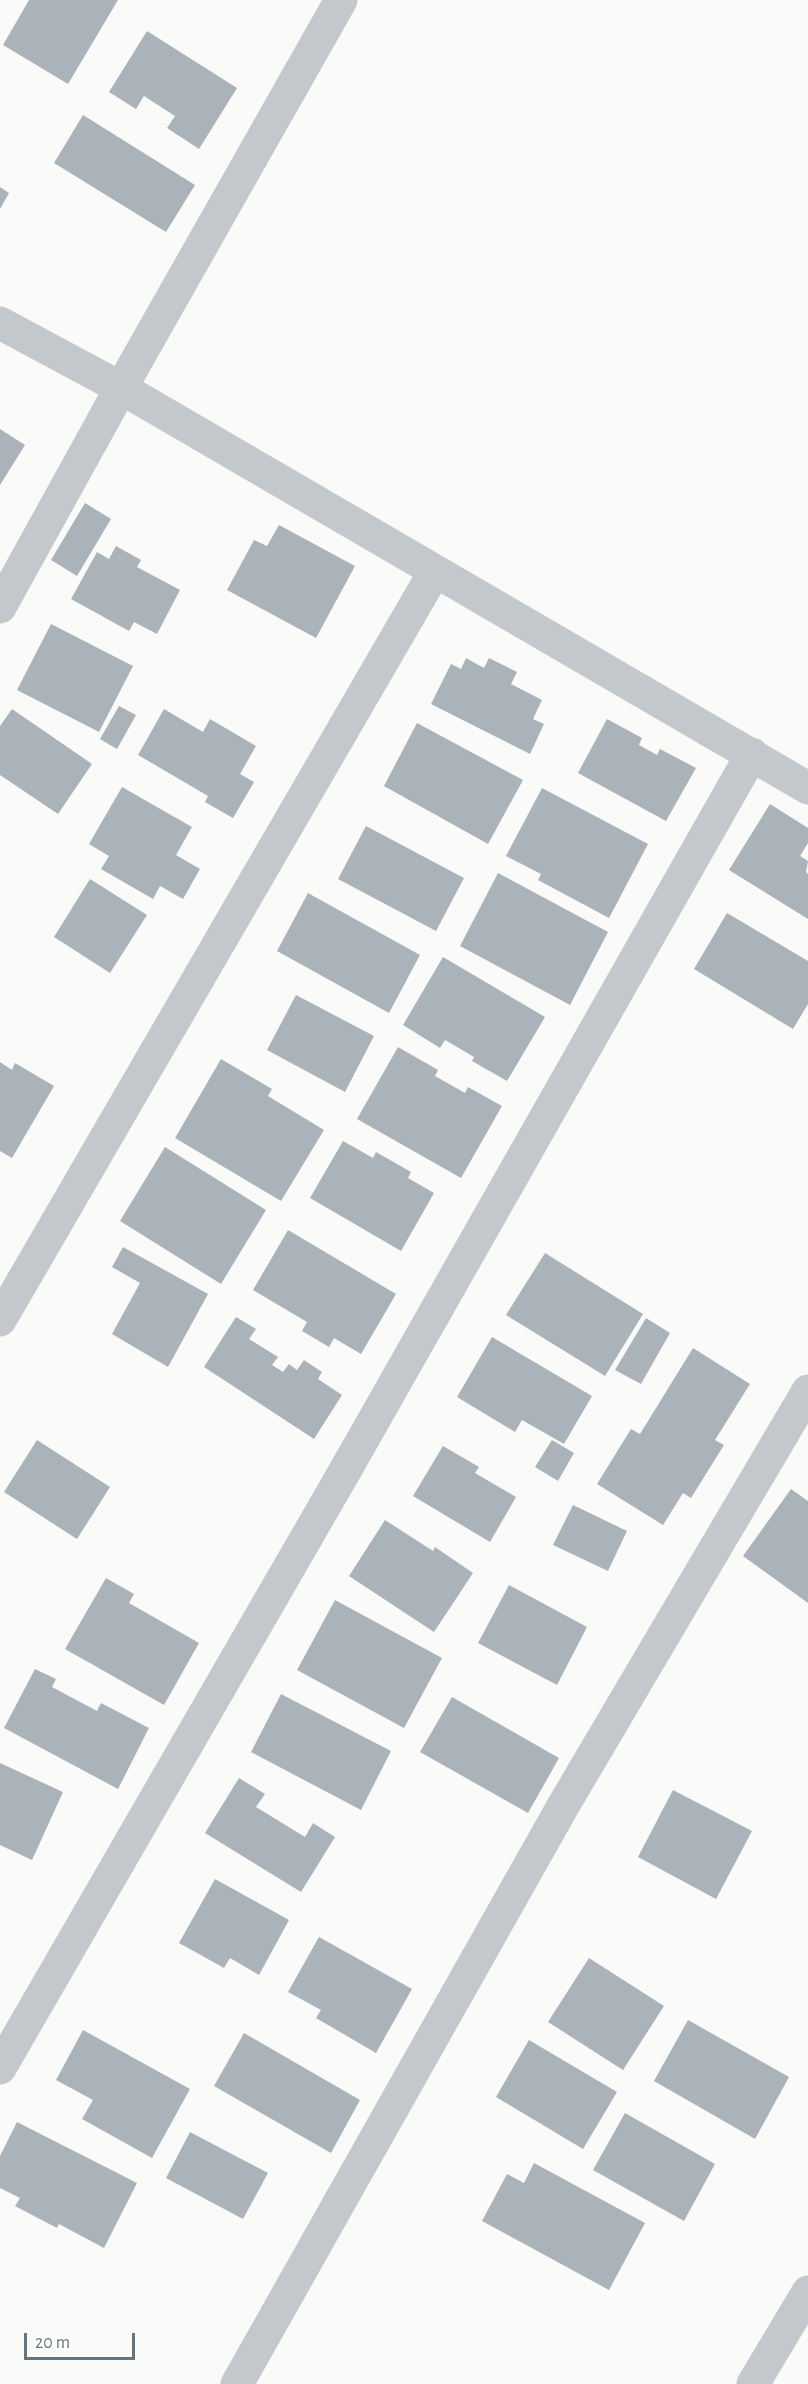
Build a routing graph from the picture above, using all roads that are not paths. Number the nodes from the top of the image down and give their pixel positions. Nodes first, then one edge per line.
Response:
1 (341, 0) edge
2 (0, 323) edge
3 (121, 387) junction
4 (435, 571) junction
5 (0, 607) edge
6 (752, 754) junction
7 (808, 788) edge
8 (0, 1320) edge
9 (808, 1391) edge
10 (0, 2068) edge
11 (808, 2292) edge
12 (237, 2384) edge
13 (753, 2384) edge

1 - 3 street
2 - 3 street
3 - 4 street
3 - 5 street
4 - 6 street
4 - 8 street
6 - 7 street
6 - 10 street
9 - 12 street
11 - 13 street

